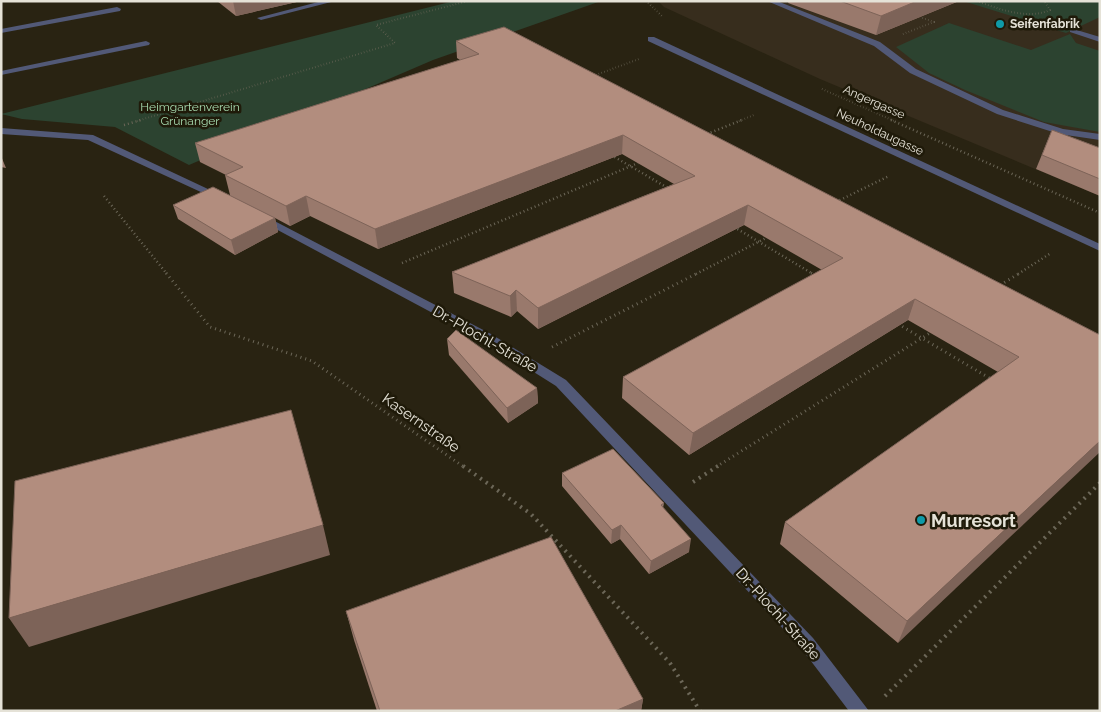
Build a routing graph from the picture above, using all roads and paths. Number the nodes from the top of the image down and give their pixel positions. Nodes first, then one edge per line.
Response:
1 (332, 1) edge
2 (468, 1) edge
3 (646, 1) edge
4 (770, 1) edge
5 (977, 1) edge
6 (1044, 1) edge
7 (117, 9) dead end
8 (920, 17) dead end
9 (261, 18) dead end
10 (664, 18) dead end
11 (1073, 30) dead end
12 (1, 31) edge
13 (651, 39) dead end
14 (1100, 40) edge
15 (146, 43) dead end
16 (877, 44) junction
17 (670, 48) junction
18 (1, 73) edge
19 (586, 78) edge
20 (817, 86) dead end
21 (787, 102) junction
22 (121, 126) dead end
23 (1, 130) edge
24 (706, 134) edge
25 (1100, 137) edge
26 (606, 151) edge
27 (916, 162) junction
28 (638, 163) edge
29 (630, 166) junction
30 (673, 191) edge
31 (104, 196) dead end
32 (228, 200) edge
33 (836, 202) edge
34 (251, 212) edge
35 (1100, 212) edge
36 (733, 227) edge
37 (1076, 237) junction
38 (766, 238) edge
39 (759, 242) junction
40 (1100, 248) edge
41 (371, 276) junction
42 (819, 278) edge
43 (996, 288) edge
44 (896, 323) edge
45 (930, 333) edge
46 (922, 338) junction
47 (525, 361) junction
48 (998, 383) edge
49 (1100, 483) edge
50 (670, 497) junction
51 (883, 698) dead end
52 (700, 711) edge
53 (860, 711) edge

1 - 9 street
2 - 22 path
3 - 10 path
4 - 16 street
5 - 6 path
7 - 12 street
8 - 16 path
11 - 14 street
13 - 17 street, Neuholdaugasse
15 - 18 street
16 - 25 street
17 - 19 path
17 - 21 street, Neuholdaugasse
20 - 35 path, Angergasse
21 - 24 path
21 - 27 street, Neuholdaugasse
23 - 32 street
26 - 29 path
27 - 33 path
27 - 37 street, Neuholdaugasse
28 - 29 path
29 - 30 path
29 - 41 path
31 - 52 path, Kasernstraße
34 - 41 street, Dr.-Plochl-Straße
36 - 39 path
37 - 40 street, Neuholdaugasse
37 - 43 path
38 - 39 path
39 - 42 path
39 - 47 path
41 - 47 street, Dr.-Plochl-Straße
44 - 46 path
45 - 46 path
46 - 48 path
46 - 50 path
47 - 50 street, Dr.-Plochl-Straße
49 - 51 path
50 - 53 street, Dr.-Plochl-Straße

